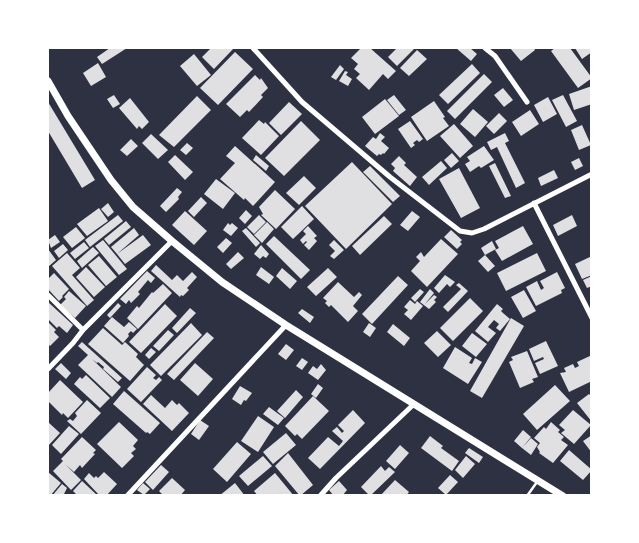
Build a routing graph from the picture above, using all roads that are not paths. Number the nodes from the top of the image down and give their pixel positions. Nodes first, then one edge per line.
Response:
1 (253, 48) edge
2 (485, 48) edge
3 (48, 81) edge
4 (527, 102) dead end
5 (592, 174) edge
6 (534, 203) junction
7 (172, 242) junction
8 (48, 295) edge
9 (592, 318) edge
10 (286, 325) junction
11 (83, 330) junction
12 (48, 369) edge
13 (414, 404) junction
14 (538, 480) junction
15 (127, 496) edge
16 (320, 496) edge
17 (527, 496) edge
18 (563, 496) edge

1 - 6 street
2 - 4 street
3 - 7 street
5 - 6 street
6 - 9 street
7 - 10 street
7 - 11 street
8 - 11 street
10 - 13 street
10 - 15 street
11 - 12 street
13 - 14 street
13 - 16 street
14 - 17 lane
14 - 18 street

